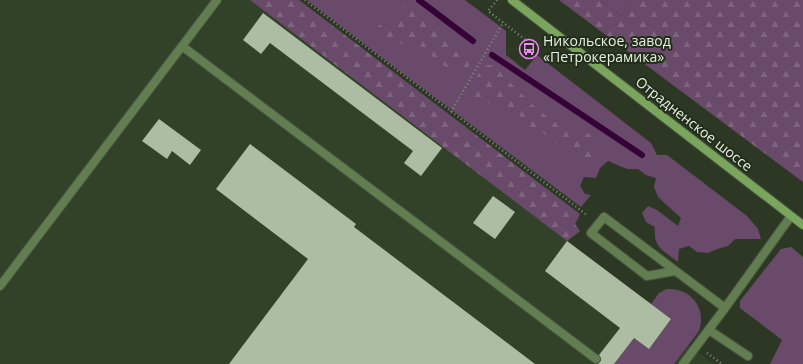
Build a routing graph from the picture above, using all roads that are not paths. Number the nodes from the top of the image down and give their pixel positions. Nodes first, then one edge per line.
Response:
1 (217, 0) edge
2 (512, 0) edge
3 (182, 46) junction
4 (791, 216) junction
5 (803, 225) edge
6 (676, 271) junction
7 (0, 286) edge
8 (725, 308) junction
9 (709, 330) junction
10 (748, 356) dead end
11 (596, 359) dead end
12 (683, 364) edge

1 - 3 lane
2 - 4 main road, Отрадненское шоссе
3 - 7 lane
3 - 11 lane
4 - 5 main road, Отрадненское шоссе
4 - 8 lane
6 - 6 lane
6 - 8 lane
8 - 9 lane
9 - 10 lane
9 - 12 lane

